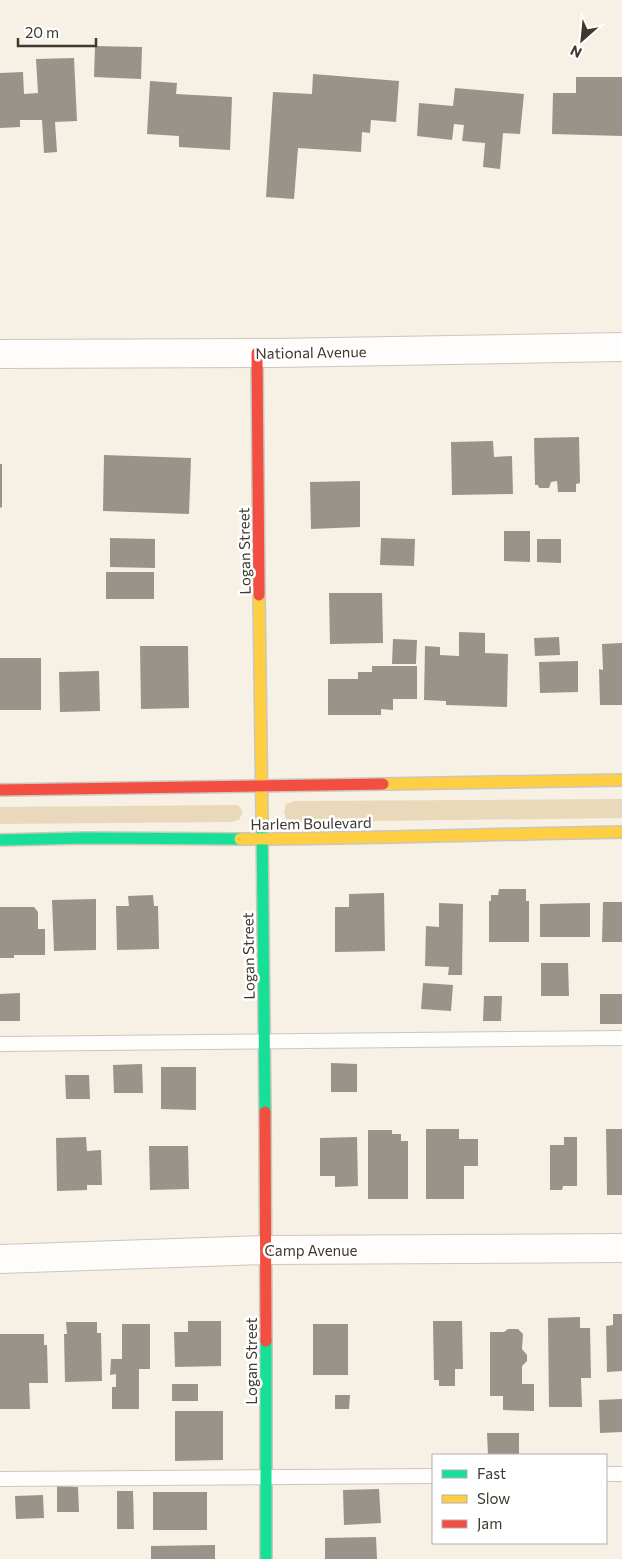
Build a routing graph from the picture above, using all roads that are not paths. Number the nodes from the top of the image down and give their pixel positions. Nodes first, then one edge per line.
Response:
1 (622, 347) edge
2 (257, 353) junction
3 (0, 354) edge
4 (622, 780) edge
5 (261, 785) junction
6 (0, 790) edge
7 (622, 832) edge
8 (262, 839) junction
9 (0, 840) edge
10 (622, 1038) edge
11 (264, 1042) junction
12 (0, 1044) edge
13 (622, 1248) edge
14 (266, 1250) junction
15 (0, 1259) edge
16 (607, 1474) edge
17 (622, 1474) edge
18 (432, 1476) edge
19 (266, 1479) junction
20 (0, 1480) edge
21 (266, 1559) edge

1 - 2 street, National Avenue
2 - 3 street, National Avenue
2 - 5 street, Logan Street
4 - 5 street
5 - 6 street
5 - 8 street, Logan Street
7 - 8 street, Harlem Boulevard
8 - 9 street, Harlem Boulevard
8 - 11 street, Logan Street
10 - 11 lane
11 - 12 lane
11 - 14 street, Logan Street
13 - 14 street, Camp Avenue
14 - 15 street, Camp Avenue
14 - 19 street, Logan Street
16 - 17 lane
18 - 19 lane
19 - 20 lane
19 - 21 street, Logan Street

